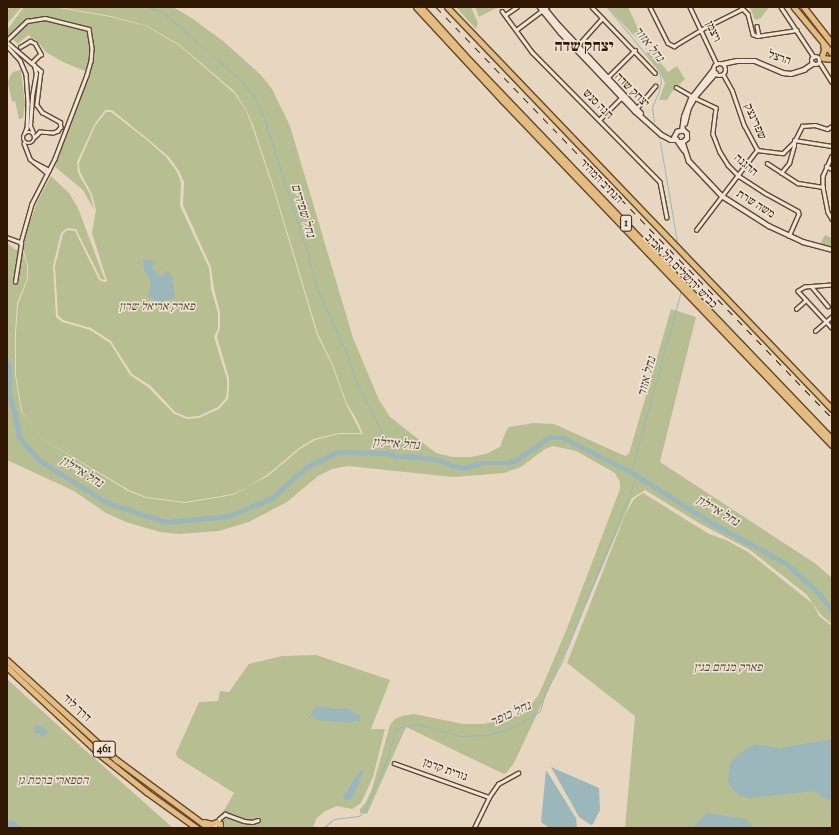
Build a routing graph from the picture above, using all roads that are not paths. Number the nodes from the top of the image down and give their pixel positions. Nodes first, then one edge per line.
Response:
1 (415, 7) edge
2 (421, 7) edge
3 (447, 7) edge
4 (517, 7) edge
5 (592, 7) edge
6 (650, 7) edge
7 (690, 7) edge
8 (782, 7) edge
9 (794, 7) edge
10 (804, 7) edge
11 (544, 8) edge
12 (742, 8) edge
13 (502, 11) dead end
14 (506, 15) junction
15 (602, 18) junction
16 (757, 26) dead end
17 (702, 29) junction
18 (516, 30) junction
19 (797, 30) junction
20 (760, 36) junction
21 (818, 36) junction
22 (7, 41) edge
23 (832, 43) edge
24 (578, 45) junction
25 (7, 46) edge
26 (20, 47) dead end
27 (635, 50) junction
28 (831, 52) edge
29 (832, 59) edge
30 (818, 60) junction
31 (32, 63) junction
32 (717, 64) junction
33 (724, 66) junction
34 (715, 72) junction
35 (655, 73) dead end
36 (722, 75) junction
37 (608, 78) junction
38 (832, 82) edge
39 (655, 86) dead end
40 (676, 87) dead end
41 (623, 95) junction
42 (694, 97) junction
43 (636, 109) junction
44 (599, 120) junction
45 (832, 126) edge
46 (683, 131) junction
47 (25, 133) junction
48 (33, 133) junction
49 (36, 137) junction
50 (678, 140) junction
51 (794, 141) junction
52 (24, 143) junction
53 (33, 144) junction
54 (832, 146) edge
55 (757, 150) junction
56 (832, 156) edge
57 (29, 158) junction
58 (767, 163) dead end
59 (826, 166) junction
60 (832, 169) edge
61 (48, 172) junction
62 (781, 173) junction
63 (739, 176) junction
64 (823, 187) junction
65 (722, 196) junction
66 (667, 217) dead end
67 (832, 219) edge
68 (696, 230) dead end
69 (789, 236) junction
70 (7, 238) edge
71 (21, 243) junction
72 (832, 250) edge
73 (15, 282) dead end
74 (832, 285) edge
75 (811, 286) junction
76 (806, 300) junction
77 (828, 306) dead end
78 (796, 309) dead end
79 (832, 316) edge
80 (826, 321) junction
81 (832, 328) edge
82 (816, 331) dead end
83 (832, 409) edge
84 (832, 439) edge
85 (832, 445) edge
86 (7, 660) edge
87 (7, 667) edge
88 (394, 763) dead end
89 (518, 773) dead end
90 (489, 797) junction
91 (197, 820) junction
92 (258, 820) dead end
93 (219, 826) edge
94 (197, 828) edge
95 (209, 828) edge
96 (214, 828) edge
97 (474, 828) edge

1 - 85 highway, כביש ירושלים תל אביב / 1
2 - 84 highway, הנתיב המהיר / 1
3 - 83 highway, כביש ירושלים תל אביב / 1
4 - 14 street
5 - 15 street
6 - 17 street
7 - 17 street, ויצמן
8 - 19 street
9 - 21 main road
10 - 23 main road
11 - 18 street
11 - 24 street, יצחק שדה
11 - 41 street, יצחק שדה
12 - 17 street
12 - 20 street
13 - 14 street, חנה סנש
14 - 18 street, חנה סנש
15 - 24 street
15 - 27 street
16 - 20 street
17 - 32 street, ויצמן
18 - 44 street, חנה סנש
19 - 20 street
19 - 30 street
21 - 28 main road
21 - 30 main road
22 - 31 street
22 - 61 street
24 - 37 street, יצחק שדה
25 - 47 street
26 - 31 street
27 - 35 street
27 - 37 street
28 - 30 street, הרצל
29 - 30 main road
30 - 33 street, הרצל
30 - 38 street
31 - 48 street
31 - 49 street
32 - 33 street
32 - 34 street
33 - 36 street
34 - 36 street
34 - 42 street
36 - 55 street, שפרינצק
37 - 41 street, יצחק שדה
39 - 43 street
40 - 42 street, ההגנה
41 - 43 street, יצחק שדה
41 - 44 street
42 - 46 street
42 - 63 street, ההגנה
43 - 50 street, יצחק שדה
44 - 66 street, חנה סנש
45 - 51 street
46 - 50 street
46 - 50 street
47 - 48 street
47 - 52 street
48 - 49 street
49 - 53 street
50 - 65 street, משה שרת
51 - 54 street
51 - 55 street
51 - 62 street
52 - 53 street
52 - 57 street
53 - 57 street
55 - 63 street, שפרינצק
56 - 59 street
57 - 61 street
58 - 62 street
59 - 60 street
59 - 64 street
61 - 71 street
62 - 64 street
63 - 65 street, שפרינצק
63 - 69 street, ההגנה
64 - 67 street
65 - 68 street, שפרינצק
65 - 69 street, משה שרת
69 - 72 street, משה שרת
70 - 71 street
71 - 73 street
74 - 75 street
75 - 76 street
75 - 77 street
76 - 78 street
76 - 80 street
79 - 80 street
80 - 81 street
80 - 82 street
86 - 91 main road, דרך לוד / 461
87 - 94 main road, דרך לוד / 461
88 - 90 street, גורית קדמן
89 - 90 street
90 - 97 street
91 - 93 main road
91 - 95 main road, דרך לוד / 461
92 - 93 street
93 - 96 street

